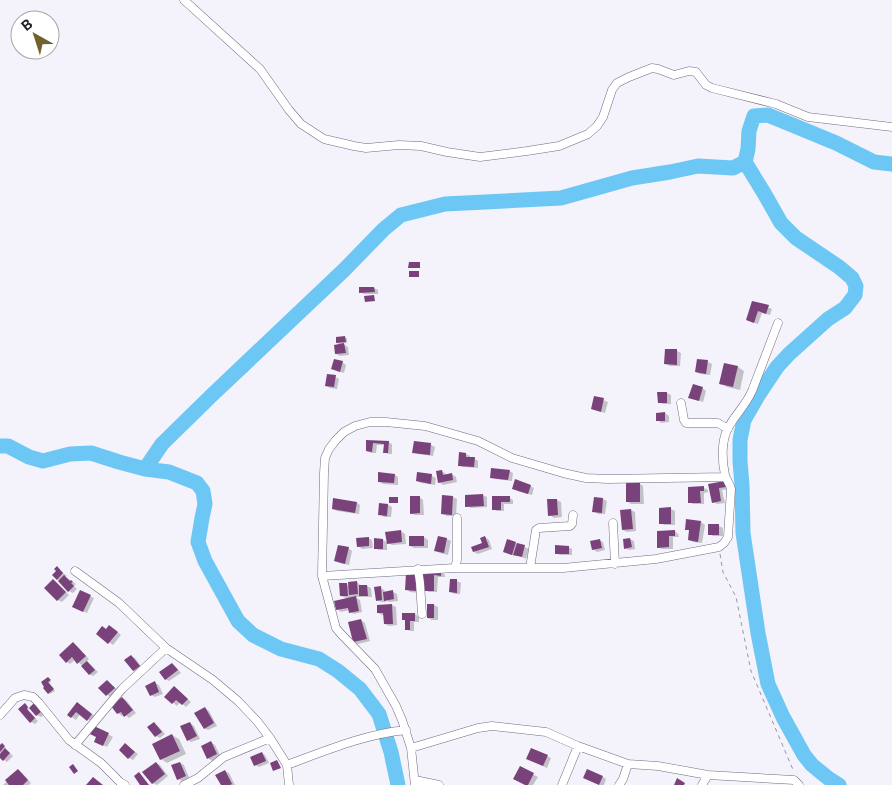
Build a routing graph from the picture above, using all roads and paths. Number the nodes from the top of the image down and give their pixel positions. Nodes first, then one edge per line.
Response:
1 (184, 0) edge
2 (892, 127) edge
3 (778, 323) dead end
4 (681, 403) dead end
5 (728, 429) junction
6 (725, 477) junction
7 (573, 515) dead end
8 (457, 518) dead end
9 (613, 523) dead end
10 (720, 547) junction
11 (615, 564) junction
12 (455, 568) junction
13 (530, 568) junction
14 (418, 569) junction
15 (76, 571) dead end
16 (322, 576) junction
17 (422, 614) dead end
18 (166, 648) junction
19 (0, 715) edge
20 (406, 730) junction
21 (270, 738) junction
22 (74, 745) junction
23 (578, 746) junction
24 (410, 748) junction
25 (628, 764) junction
26 (287, 765) junction
27 (708, 775) junction
28 (415, 782) edge
29 (796, 783) edge
30 (125, 785) edge
31 (184, 785) edge
32 (289, 785) edge
33 (439, 785) edge
34 (562, 785) edge
35 (619, 785) edge
36 (702, 785) edge

1 - 2 street
3 - 5 street
4 - 5 street
5 - 6 street
6 - 10 street
6 - 16 street
7 - 13 street
8 - 12 street
9 - 11 street
10 - 11 street
10 - 29 path
11 - 13 street
12 - 13 street
12 - 14 street
14 - 16 street
14 - 17 street
15 - 18 street
16 - 20 street
18 - 21 street
18 - 22 street
19 - 22 street
20 - 24 street
20 - 26 street
21 - 26 street
21 - 31 street
22 - 30 street
23 - 24 street
23 - 25 street
23 - 34 street
24 - 28 street
25 - 27 street
25 - 35 street
26 - 32 street
27 - 29 street
27 - 36 street
28 - 33 street

